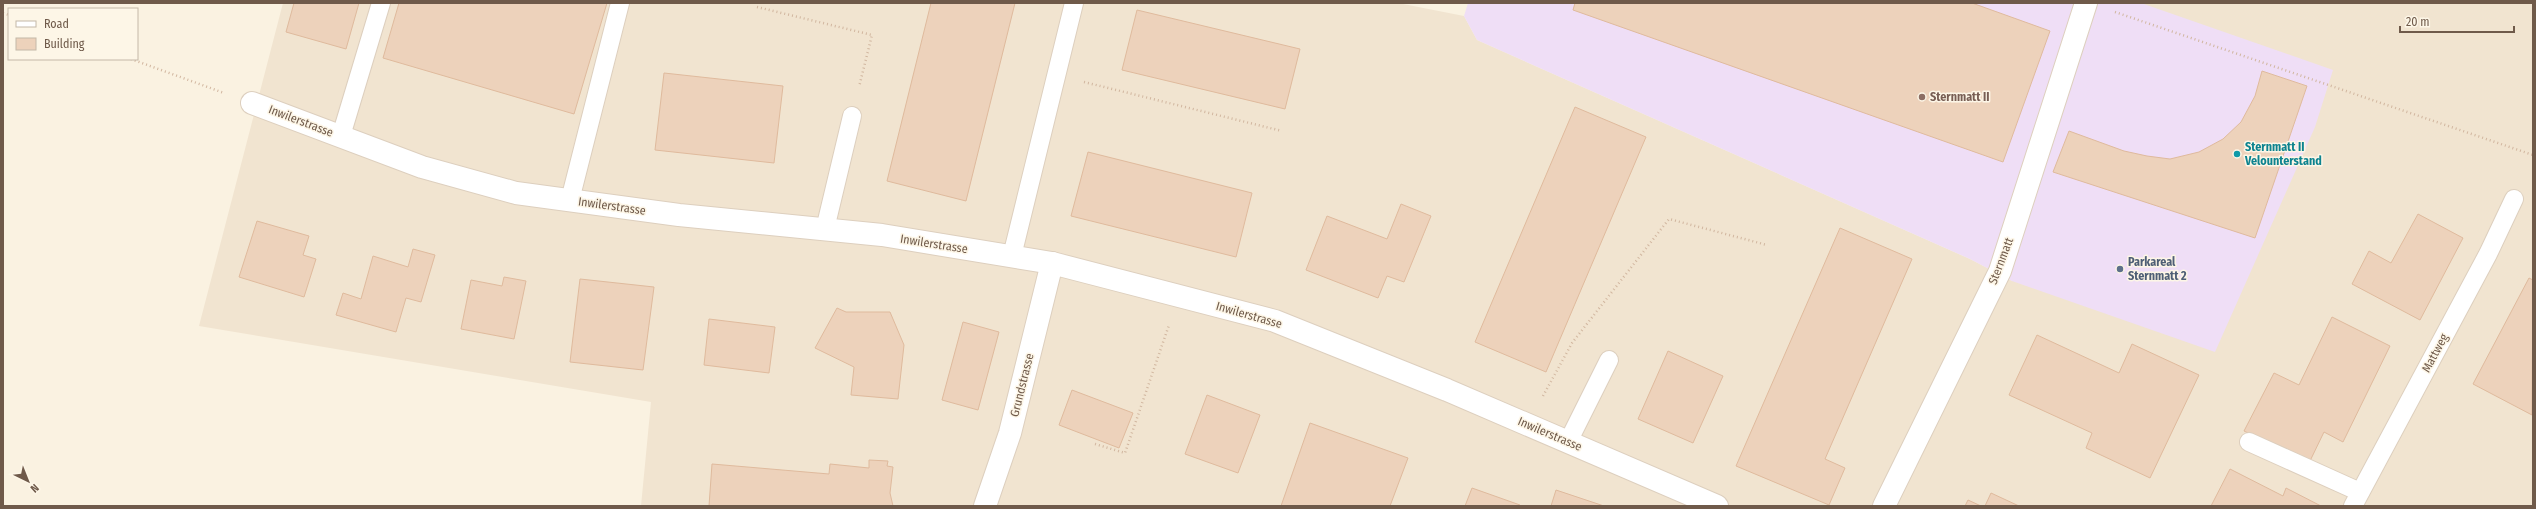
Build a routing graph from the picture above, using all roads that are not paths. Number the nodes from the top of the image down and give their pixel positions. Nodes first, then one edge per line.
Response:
1 (381, 3) edge
2 (620, 3) edge
3 (1074, 3) edge
4 (2086, 3) edge
5 (252, 103) road end
6 (852, 116) road end
7 (341, 136) junction
8 (2514, 199) dead end
9 (570, 200) junction
10 (825, 229) junction
11 (1012, 256) junction
12 (1052, 263) junction
13 (1609, 360) dead end
14 (1568, 442) junction
15 (2249, 442) dead end
16 (2356, 499) edge
17 (986, 506) edge
18 (1717, 506) edge
19 (1884, 506) edge

1 - 7 lane
2 - 9 lane
3 - 11 lane
4 - 19 street, Sternmatt
5 - 7 street, Inwilerstrasse
6 - 10 lane
7 - 9 street, Inwilerstrasse
8 - 16 lane, Mattweg
9 - 10 street, Inwilerstrasse
10 - 11 street, Inwilerstrasse
11 - 12 street, Inwilerstrasse
12 - 14 street, Inwilerstrasse
12 - 17 street, Grundstrasse
13 - 14 lane
14 - 18 street, Inwilerstrasse
15 - 16 lane

